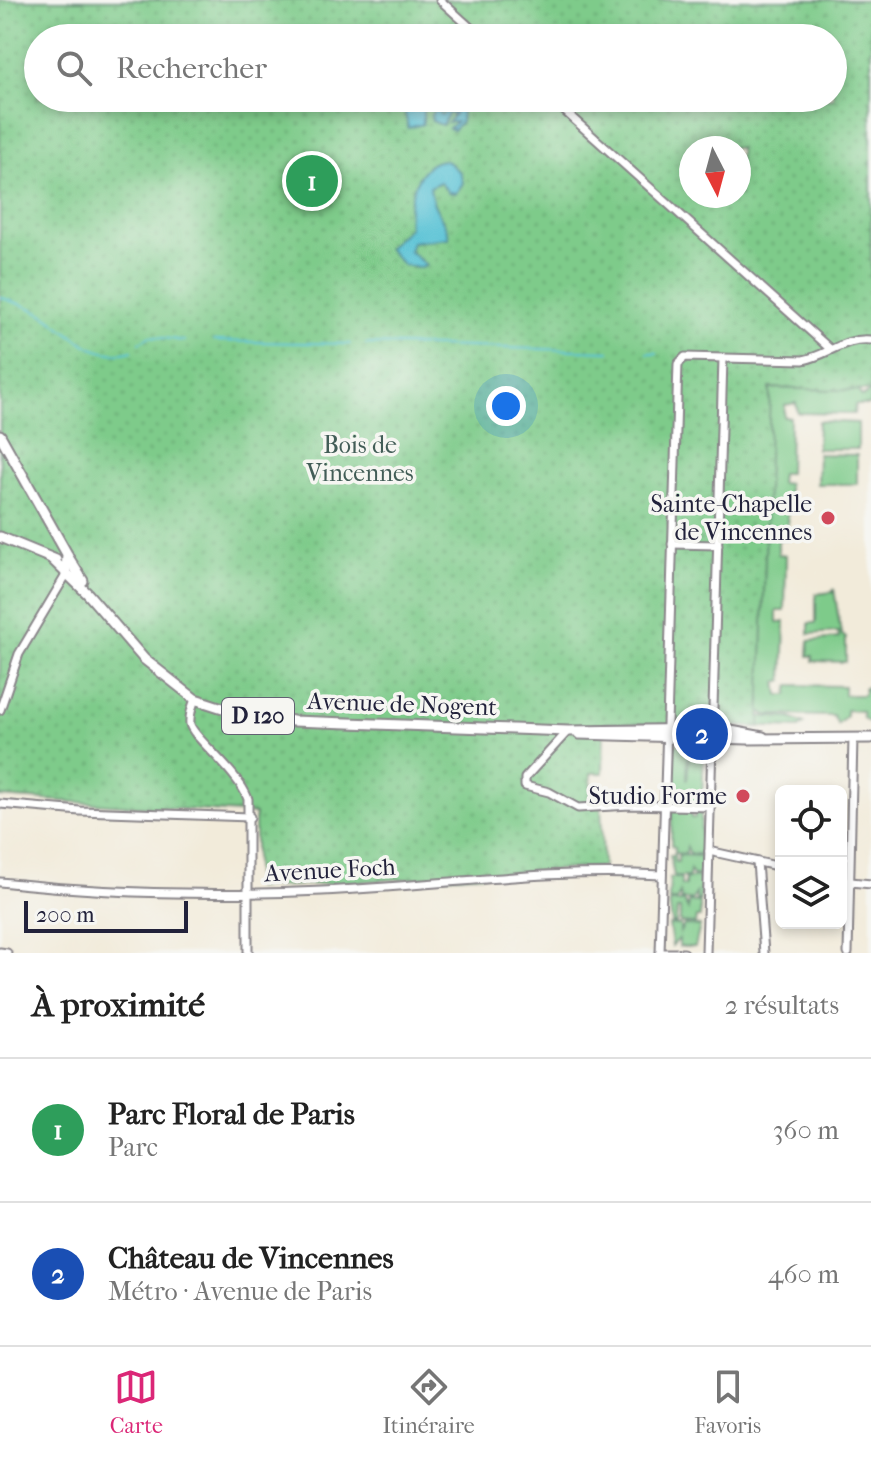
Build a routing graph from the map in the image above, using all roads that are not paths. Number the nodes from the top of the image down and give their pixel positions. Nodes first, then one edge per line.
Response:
1 (440, 0) edge
2 (467, 24) edge
3 (566, 112) edge
4 (871, 340) edge
5 (829, 348) junction
6 (723, 358) junction
7 (0, 435) edge
8 (0, 537) edge
9 (672, 544) junction
10 (718, 545) junction
11 (67, 554) junction
12 (67, 571) junction
13 (83, 581) junction
14 (88, 594) junction
15 (195, 699) junction
16 (0, 710) edge
17 (667, 730) junction
18 (568, 731) junction
19 (712, 731) junction
20 (853, 738) junction
21 (871, 738) edge
22 (0, 804) edge
23 (665, 805) junction
24 (710, 807) junction
25 (250, 817) junction
26 (709, 851) junction
27 (846, 857) edge
28 (757, 862) junction
29 (775, 866) edge
30 (662, 875) junction
31 (0, 882) edge
32 (847, 882) edge
33 (871, 884) edge
34 (249, 893) junction
35 (847, 929) edge
36 (0, 952) edge
37 (7, 953) edge
38 (248, 953) edge
39 (661, 953) edge
40 (684, 953) edge
41 (706, 953) edge
42 (764, 953) edge
43 (848, 953) edge

1 - 2 street
3 - 5 street
4 - 5 street
5 - 6 street
6 - 9 street
6 - 10 street
7 - 11 main road
8 - 12 main road, Avenue de Nogent / D 120
9 - 10 street
9 - 17 street
10 - 19 street
11 - 12 main road
11 - 13 main road
12 - 13 main road, Avenue de Nogent / D 120
12 - 14 main road, Avenue de Nogent / D 120
12 - 16 street
13 - 14 main road, Avenue de Nogent / D 120
14 - 15 main road, Avenue de Nogent / D 120
15 - 18 main road, Avenue de Nogent / D 120
15 - 25 street
17 - 18 main road, Avenue de Nogent / D 120
17 - 19 main road, D 120
17 - 23 street
18 - 23 street
19 - 20 main road, D 120
19 - 24 street
20 - 21 main road, D 120
20 - 27 street
22 - 25 street
23 - 24 street
23 - 30 street
24 - 26 street
25 - 34 street
26 - 28 street
26 - 41 street
28 - 29 street
28 - 42 street
30 - 34 street, Avenue Foch
30 - 39 street
31 - 34 street, Avenue Foch
32 - 33 street
34 - 38 street
35 - 43 street
36 - 37 street
39 - 40 street

